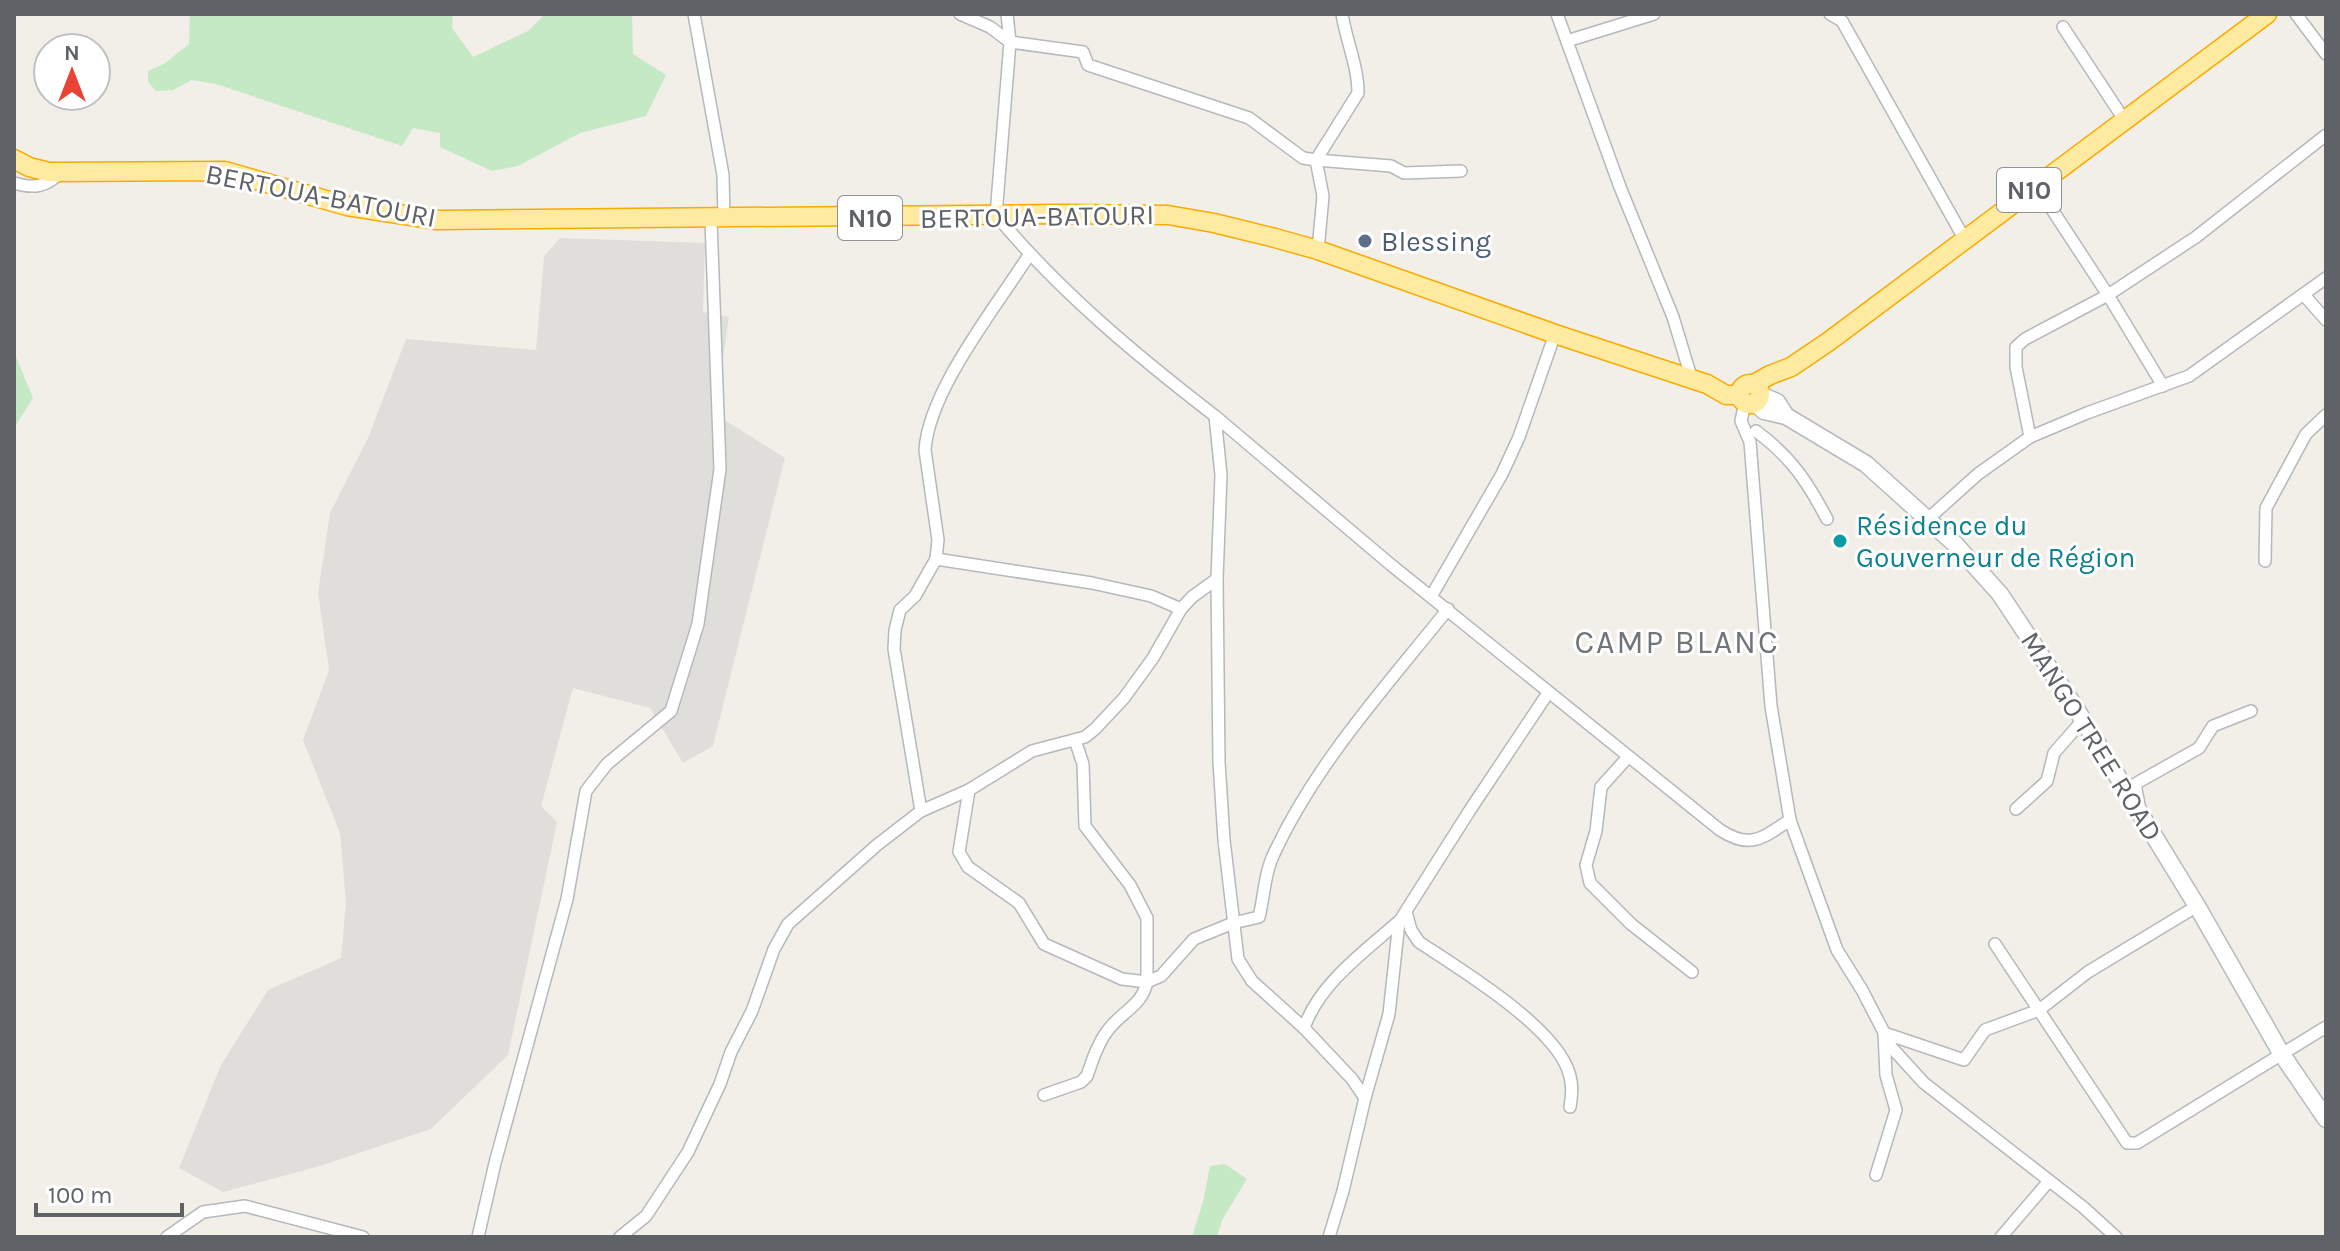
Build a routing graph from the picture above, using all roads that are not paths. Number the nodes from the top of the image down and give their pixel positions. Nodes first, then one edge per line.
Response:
1 (694, 14) edge
2 (960, 14) edge
3 (1007, 14) edge
4 (1342, 14) edge
5 (1557, 14) edge
6 (1830, 14) edge
7 (2267, 14) edge
8 (2296, 14) edge
9 (1647, 15) edge
10 (2063, 27) dead end
11 (1567, 41) junction
12 (1010, 42) junction
13 (2326, 54) edge
14 (2125, 121) junction
15 (2326, 135) edge
16 (14, 159) edge
17 (1316, 160) junction
18 (1461, 171) dead end
19 (61, 172) junction
20 (14, 183) edge
21 (2036, 185) junction
22 (996, 215) junction
23 (718, 220) junction
24 (1965, 240) junction
25 (1318, 250) junction
26 (1029, 255) junction
27 (2326, 278) edge
28 (2108, 295) junction
29 (2304, 295) junction
30 (2326, 320) edge
31 (1555, 334) junction
32 (1700, 382) junction
33 (2163, 386) junction
34 (1751, 395) junction
35 (2326, 415) edge
36 (1215, 416) junction
37 (1753, 437) junction
38 (2030, 437) junction
39 (1929, 518) junction
40 (1827, 519) dead end
41 (936, 559) junction
42 (2265, 561) dead end
43 (1217, 579) junction
44 (1432, 595) junction
45 (1181, 609) junction
46 (1448, 609) junction
47 (1548, 693) junction
48 (2251, 711) dead end
49 (2083, 720) junction
50 (1075, 740) junction
51 (1628, 757) junction
52 (969, 790) junction
53 (2016, 809) dead end
54 (921, 811) junction
55 (2141, 813) junction
56 (1790, 820) junction
57 (2197, 906) junction
58 (1402, 917) junction
59 (1233, 923) junction
60 (1995, 944) dead end
61 (1692, 972) dead end
62 (1147, 982) junction
63 (2039, 1010) junction
64 (2326, 1027) edge
65 (1304, 1028) junction
66 (1884, 1033) junction
67 (2281, 1053) junction
68 (1044, 1095) dead end
69 (1365, 1098) junction
70 (1570, 1107) dead end
71 (2326, 1119) edge
72 (1876, 1175) dead end
73 (2049, 1181) junction
74 (167, 1237) edge
75 (363, 1237) edge
76 (478, 1237) edge
77 (620, 1237) edge
78 (1329, 1237) edge
79 (2001, 1237) edge
80 (2116, 1237) edge

1 - 23 street
2 - 12 street
3 - 12 street
4 - 17 street
5 - 11 street
6 - 24 street
7 - 14 highway, N10
8 - 13 street
9 - 11 street
10 - 14 street
11 - 32 street
12 - 17 street
12 - 22 street
14 - 21 highway, N10
15 - 28 street
16 - 19 highway, BERTOUA-BATOURI / N10
17 - 18 street
17 - 25 street
19 - 20 street
19 - 23 highway, BERTOUA-BATOURI / N10
21 - 24 highway, N10
21 - 28 street
22 - 23 highway, BERTOUA-BATOURI / N10
22 - 25 highway, BERTOUA-BATOURI / N10
22 - 26 street
23 - 76 street
24 - 34 highway, N10
25 - 31 highway, BERTOUA-BATOURI / N10
26 - 36 street
26 - 41 street
27 - 29 street
28 - 33 street
28 - 38 street
29 - 30 street
29 - 33 street
31 - 32 highway, BERTOUA-BATOURI / N10
31 - 44 street
32 - 34 highway, BERTOUA-BATOURI / N10
33 - 38 street
34 - 37 street
34 - 39 main road, MANGO TREE ROAD
35 - 42 street
36 - 43 street
36 - 44 street
37 - 40 street
37 - 56 street
38 - 39 street
39 - 49 main road, MANGO TREE ROAD
41 - 45 street
41 - 54 street
43 - 45 street
43 - 59 street
44 - 46 street
45 - 50 street
46 - 47 street
46 - 59 street
47 - 51 street
47 - 58 street
48 - 55 street
49 - 53 street
49 - 55 main road, MANGO TREE ROAD
50 - 52 street
50 - 62 street
51 - 56 street
51 - 61 street
52 - 54 street
52 - 62 street
54 - 77 street
55 - 57 main road, MANGO TREE ROAD
56 - 66 street
57 - 63 street
57 - 67 main road, MANGO TREE ROAD
58 - 65 street
58 - 69 street
58 - 70 street
59 - 62 street
59 - 65 street
60 - 63 street
62 - 68 street
63 - 66 street
63 - 67 street
64 - 67 street
65 - 69 street
66 - 72 street
66 - 73 street
67 - 71 main road, MANGO TREE ROAD
69 - 78 street
73 - 79 street
73 - 80 street
74 - 75 street

